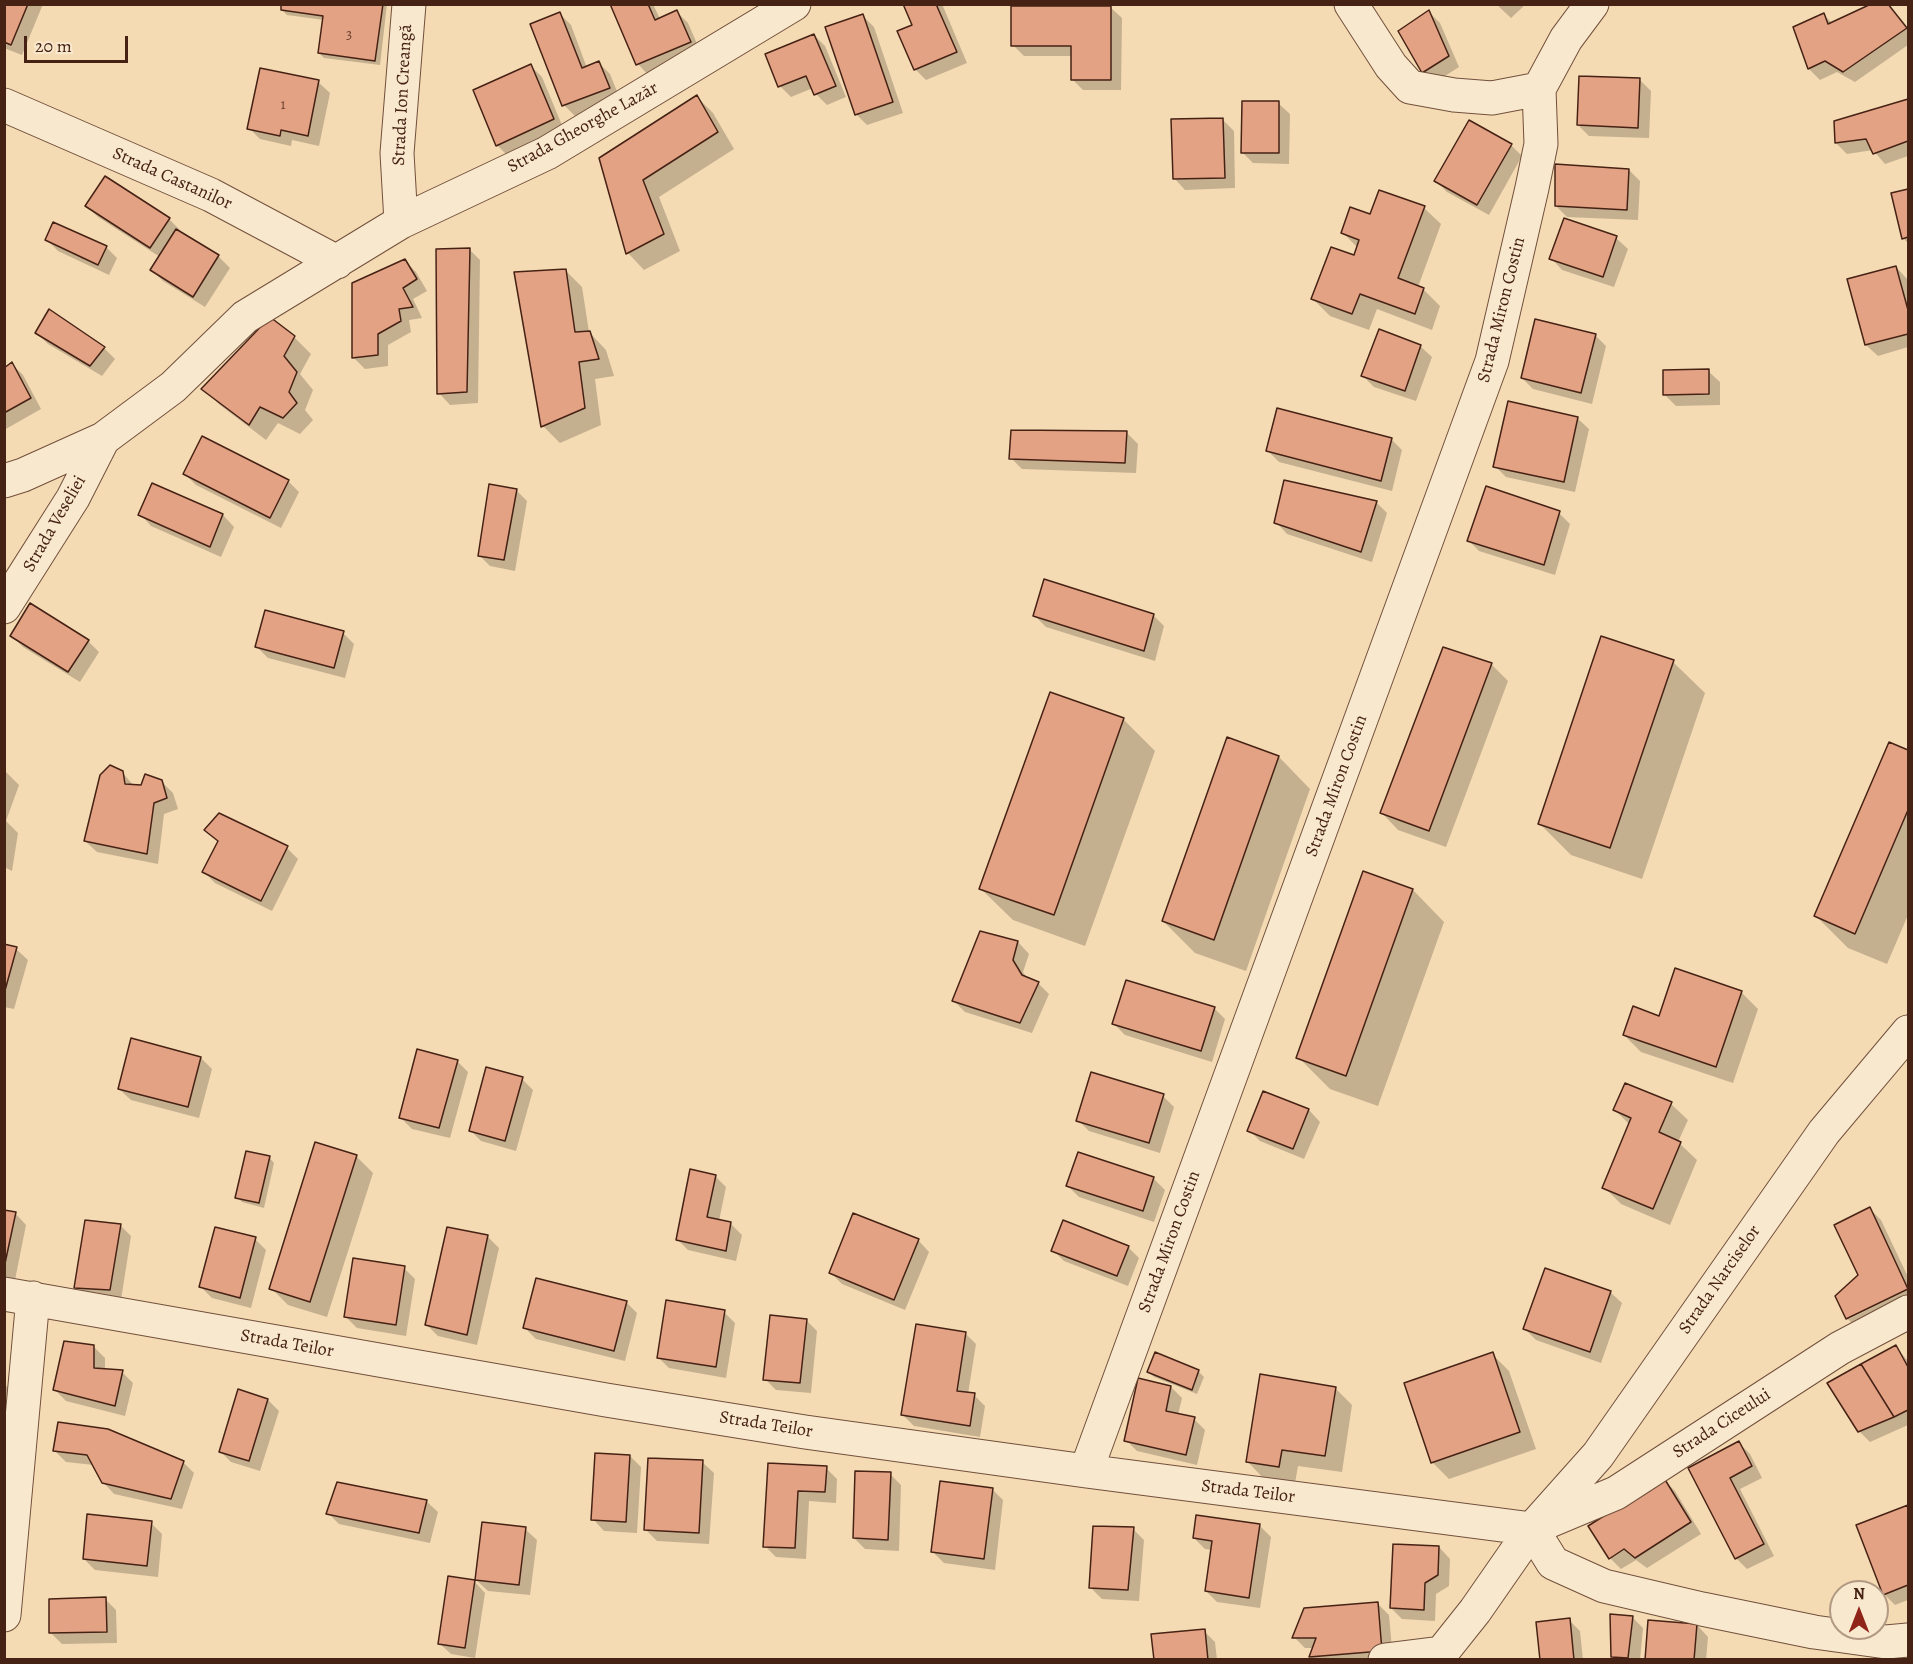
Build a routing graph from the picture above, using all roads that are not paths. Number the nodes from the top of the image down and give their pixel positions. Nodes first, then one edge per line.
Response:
1 (409, 4) edge
2 (794, 4) edge
3 (1351, 4) edge
4 (1592, 4) edge
5 (1539, 89) junction
6 (4, 105) edge
7 (401, 222) junction
8 (336, 262) junction
9 (103, 439) junction
10 (4, 481) edge
11 (4, 607) edge
12 (1908, 1032) edge
13 (19, 1296) edge
14 (1908, 1312) edge
15 (1086, 1471) junction
16 (1532, 1529) junction
17 (4, 1616) edge
18 (1908, 1640) edge
19 (1438, 1656) edge
20 (1384, 1659) edge

1 - 7 street, Strada Ion Creangă
2 - 7 street, Strada Gheorghe Lazăr
3 - 5 street
4 - 5 street
5 - 15 street, Strada Miron Costin
6 - 8 street, Strada Castanilor
7 - 8 street, Strada Gheorghe Lazăr
8 - 9 street, Strada Gheorghe Lazăr
9 - 10 street
9 - 11 street, Strada Veseliei
12 - 16 street, Strada Narciselor
13 - 15 street, Strada Teilor
13 - 17 street
14 - 16 street, Strada Ciceului
15 - 16 street, Strada Teilor
16 - 18 street
16 - 19 street, Strada Narciselor
19 - 20 street

